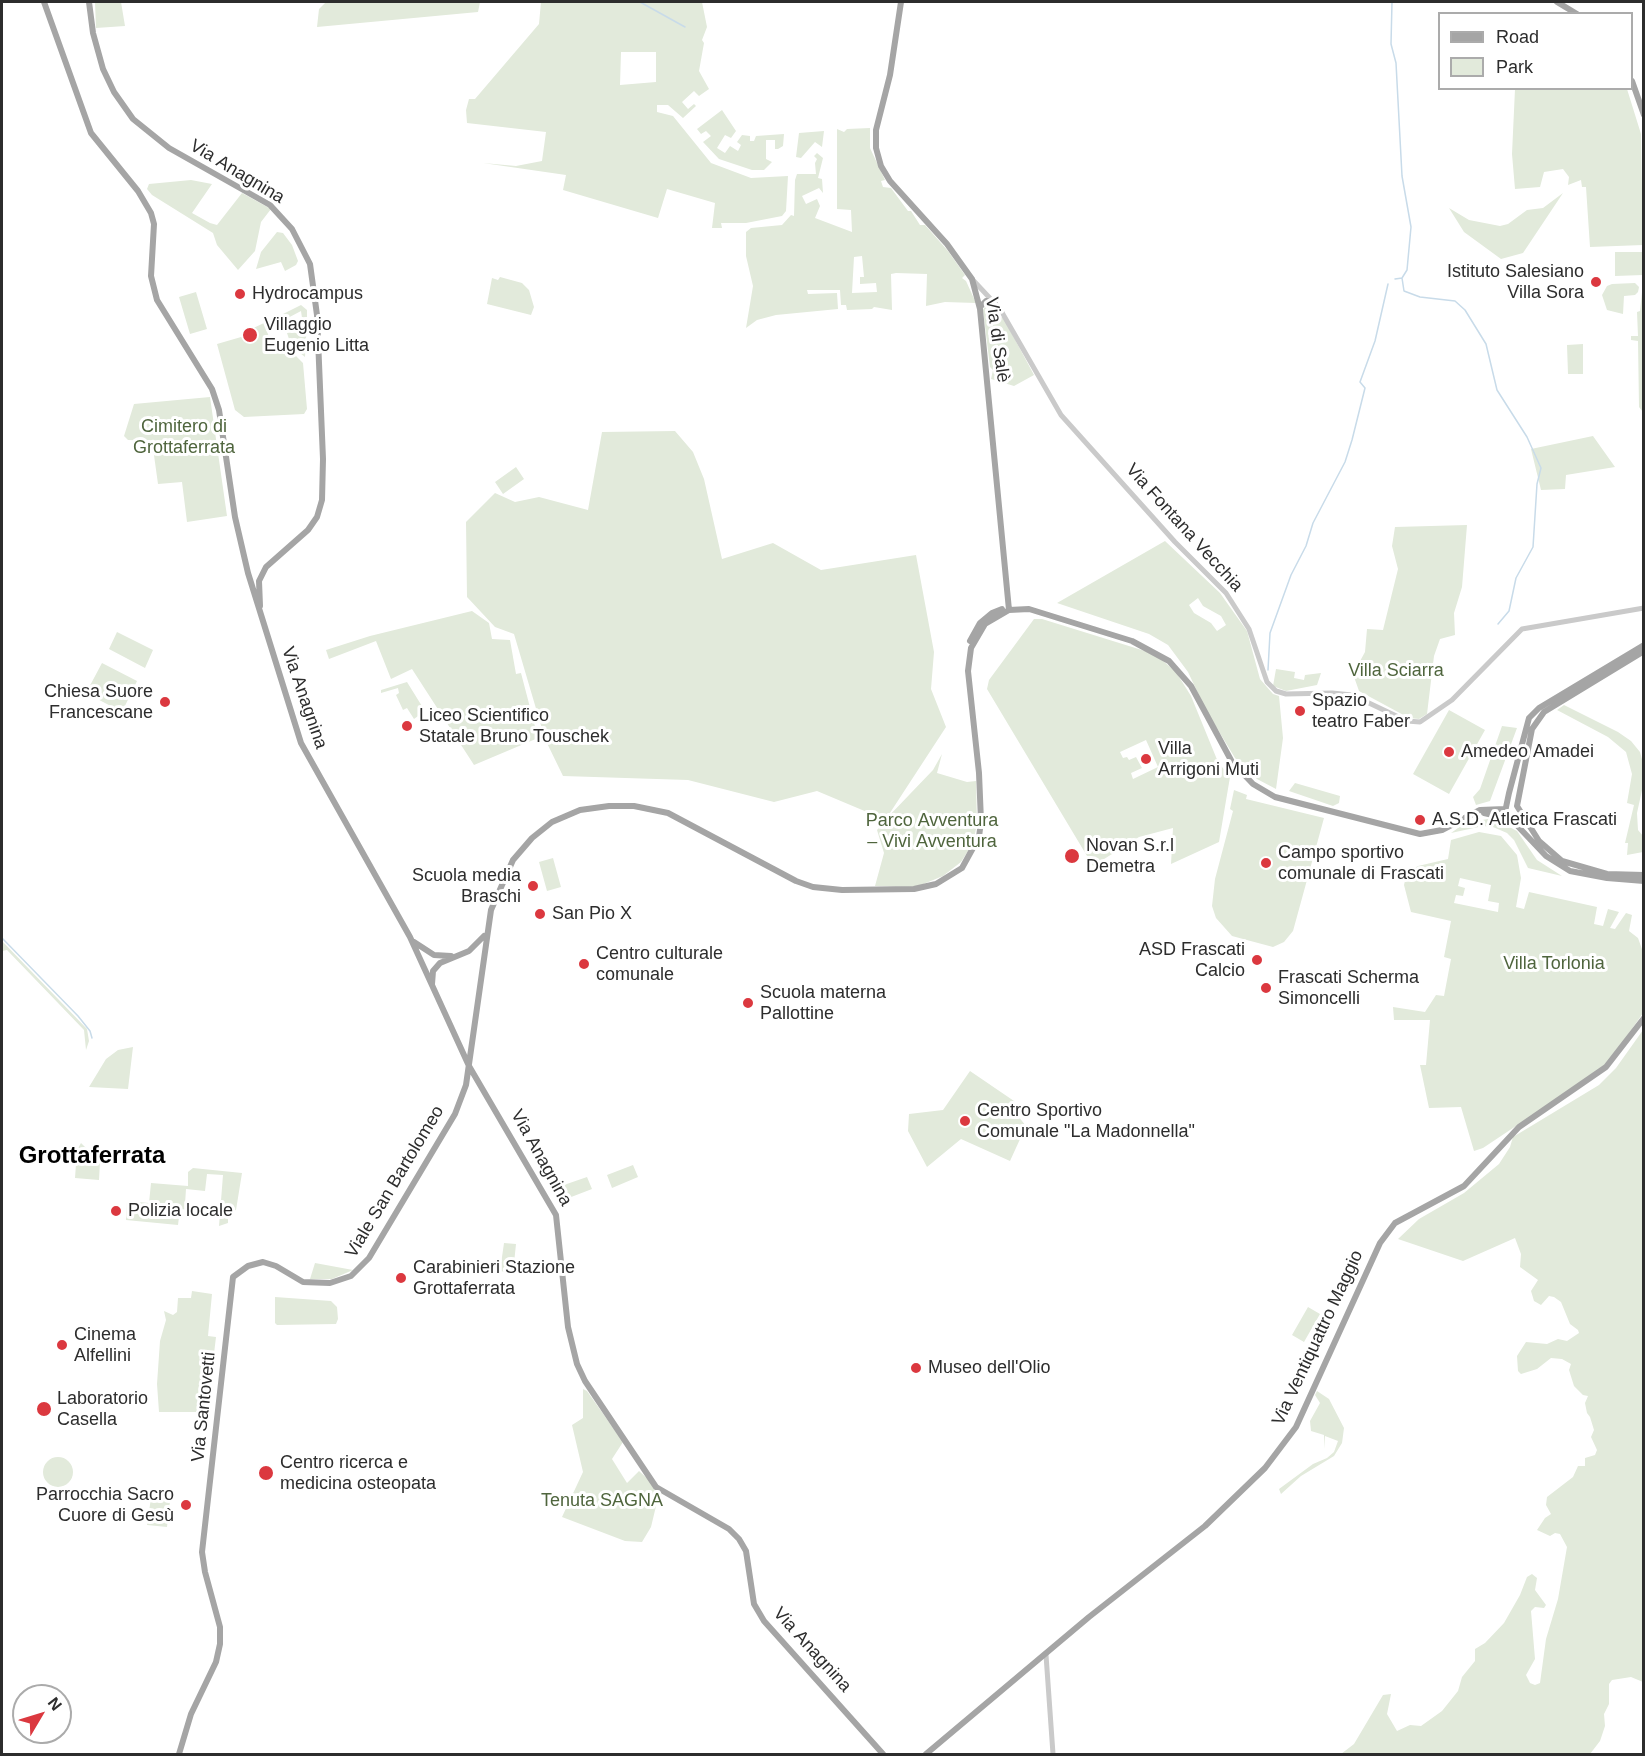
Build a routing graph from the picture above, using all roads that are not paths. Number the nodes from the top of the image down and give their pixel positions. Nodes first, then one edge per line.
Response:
1 (44, 2) edge
2 (89, 2) edge
3 (902, 2) edge
4 (1557, 2) edge
5 (1574, 12) edge
6 (1633, 84) edge
7 (1644, 116) edge
8 (972, 279) junction
9 (995, 302) junction
10 (980, 307) junction
11 (248, 573) junction
12 (259, 581) junction
13 (1644, 608) edge
14 (1009, 609) junction
15 (261, 618) junction
16 (1644, 645) edge
17 (1644, 651) edge
18 (1519, 809) junction
19 (1508, 813) junction
20 (1644, 875) edge
21 (1644, 881) edge
22 (487, 930) junction
23 (410, 937) junction
24 (469, 951) junction
25 (452, 956) junction
26 (483, 962) junction
27 (432, 984) junction
28 (1644, 1018) edge
29 (461, 1048) junction
30 (471, 1049) junction
31 (469, 1066) junction
32 (231, 1291) joint
33 (1046, 1655) junction
34 (179, 1755) edge
35 (883, 1755) edge
36 (926, 1755) edge
37 (1053, 1755) edge

1 - 11 main road, Via Anagnina
2 - 12 main road, Via Anagnina
3 - 8 main road, Via di Salè
4 - 5 main road
6 - 7 main road
8 - 9 street, Via Fontana Vecchia
8 - 10 main road, Via di Salè
9 - 10 main road
9 - 13 street, Via Fontana Vecchia
10 - 14 main road, Via di Salè
11 - 12 main road
11 - 15 main road, Via Anagnina
12 - 15 main road, Via Anagnina
14 - 19 main road
14 - 22 main road, Viale San Bartolomeo
15 - 23 main road, Via Anagnina
16 - 19 main road
17 - 18 main road
18 - 19 main road
18 - 19 main road
18 - 20 main road
19 - 21 main road
22 - 24 main road
22 - 26 main road, Viale San Bartolomeo
23 - 25 main road
23 - 27 main road, Via Anagnina
24 - 25 main road
24 - 26 main road
25 - 27 main road
26 - 30 main road, Viale San Bartolomeo
27 - 29 main road, Via Anagnina
28 - 33 main road, Via Ventiquattro Maggio
29 - 30 main road
29 - 31 main road, Via Anagnina
30 - 31 main road, Viale San Bartolomeo
31 - 32 main road, Viale San Bartolomeo
31 - 35 main road, Via Anagnina
32 - 34 main road, Via Santovetti
33 - 36 main road, Via Ventiquattro Maggio
33 - 37 street

